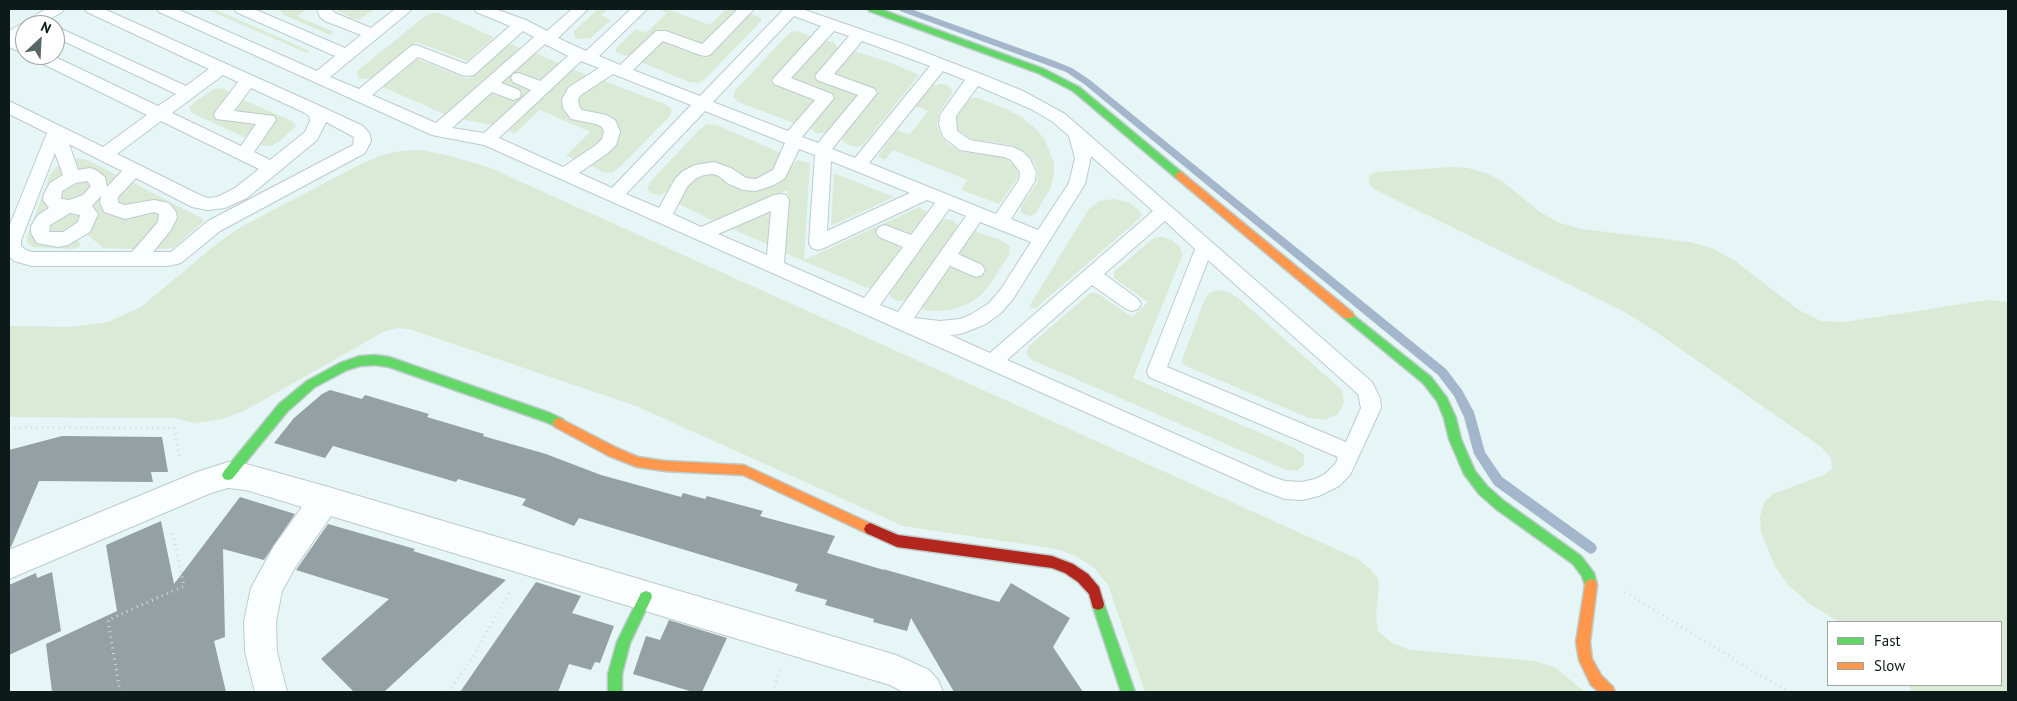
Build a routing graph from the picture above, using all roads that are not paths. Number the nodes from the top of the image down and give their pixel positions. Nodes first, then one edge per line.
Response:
1 (92, 9) edge
2 (164, 9) edge
3 (241, 9) edge
4 (324, 9) edge
5 (404, 9) edge
6 (481, 9) edge
7 (581, 9) edge
8 (640, 9) edge
9 (747, 9) edge
10 (790, 9) edge
11 (872, 9) edge
12 (265, 13) edge
13 (520, 24) junction
14 (831, 24) junction
15 (372, 34) junction
16 (860, 34) junction
17 (65, 36) edge
18 (546, 37) junction
19 (347, 55) junction
20 (583, 56) junction
21 (940, 64) junction
22 (59, 65) edge
23 (221, 68) junction
24 (617, 69) junction
25 (319, 78) junction
26 (519, 78) dead end
27 (974, 78) junction
28 (248, 80) junction
29 (490, 85) junction
30 (542, 88) junction
31 (188, 93) junction
32 (513, 94) dead end
33 (361, 96) junction
34 (702, 104) junction
35 (305, 106) junction
36 (9, 107) edge
37 (160, 114) junction
38 (56, 131) junction
39 (438, 131) junction
40 (1076, 133) junction
41 (793, 139) junction
42 (486, 140) junction
43 (822, 151) junction
44 (244, 154) junction
45 (104, 155) junction
46 (858, 165) junction
47 (272, 168) junction
48 (133, 170) junction
49 (565, 174) junction
50 (72, 177) junction
51 (926, 193) junction
52 (614, 196) junction
53 (946, 201) junction
54 (235, 206) junction
55 (70, 207) junction
56 (1166, 212) junction
57 (977, 214) junction
58 (663, 217) junction
59 (1000, 222) junction
60 (885, 232) dead end
61 (77, 233) junction
62 (702, 234) junction
63 (1042, 239) junction
64 (914, 244) junction
65 (1205, 246) junction
66 (946, 257) junction
67 (104, 259) junction
68 (137, 259) junction
69 (774, 267) junction
70 (976, 270) dead end
71 (1092, 275) junction
72 (1132, 304) dead end
73 (867, 308) junction
74 (901, 322) junction
75 (992, 362) junction
76 (1350, 453) junction
77 (228, 475) junction
78 (324, 500) junction
79 (9, 565) edge
80 (646, 597) junction
81 (271, 692) edge
82 (615, 692) edge
83 (926, 692) edge
84 (1128, 692) edge
85 (1608, 692) edge

1 - 23 lane
2 - 25 lane
3 - 12 lane
4 - 15 lane
5 - 15 lane
6 - 13 lane
7 - 18 lane
8 - 20 lane
9 - 24 lane
10 - 14 lane
10 - 34 lane
11 - 85 street
12 - 19 lane
13 - 18 lane
13 - 33 lane
14 - 16 lane
14 - 41 lane
15 - 19 lane
16 - 21 lane
16 - 43 lane
17 - 31 lane
18 - 20 lane
18 - 29 lane
19 - 25 lane
20 - 24 lane
20 - 30 lane
21 - 27 lane
21 - 46 lane
22 - 37 lane
23 - 28 lane
23 - 31 lane
24 - 34 lane
24 - 49 lane
25 - 33 lane
26 - 30 lane
27 - 40 lane
27 - 59 lane
28 - 35 lane
28 - 44 lane
29 - 32 lane
29 - 39 lane
30 - 42 lane
31 - 37 lane
33 - 39 lane
34 - 41 lane
34 - 52 lane
35 - 47 lane
35 - 54 lane
36 - 38 lane
37 - 44 lane
37 - 45 lane
38 - 45 lane
38 - 50 lane
38 - 67 lane
39 - 42 lane
40 - 56 lane
40 - 63 lane
41 - 43 lane
41 - 58 lane
42 - 49 lane
43 - 46 lane
43 - 51 lane
44 - 47 lane
45 - 48 lane
46 - 51 lane
47 - 54 lane
48 - 54 lane
48 - 68 lane
49 - 52 lane
50 - 55 lane
50 - 55 lane
51 - 53 lane
52 - 58 lane
53 - 57 lane
53 - 64 lane
54 - 68 lane
55 - 61 lane
55 - 61 lane
56 - 65 lane
56 - 71 lane
57 - 59 lane
57 - 66 lane
58 - 62 lane
59 - 63 lane
60 - 64 lane
61 - 67 lane
62 - 69 lane
62 - 69 lane
63 - 74 lane
64 - 73 lane
65 - 76 lane
65 - 76 lane
66 - 70 lane
66 - 74 lane
67 - 68 lane
69 - 73 lane
71 - 72 lane
71 - 75 lane
73 - 74 lane
74 - 75 lane
75 - 76 lane
77 - 78 street
77 - 79 street
77 - 84 street
78 - 80 street
78 - 81 street
80 - 82 street
80 - 83 street

